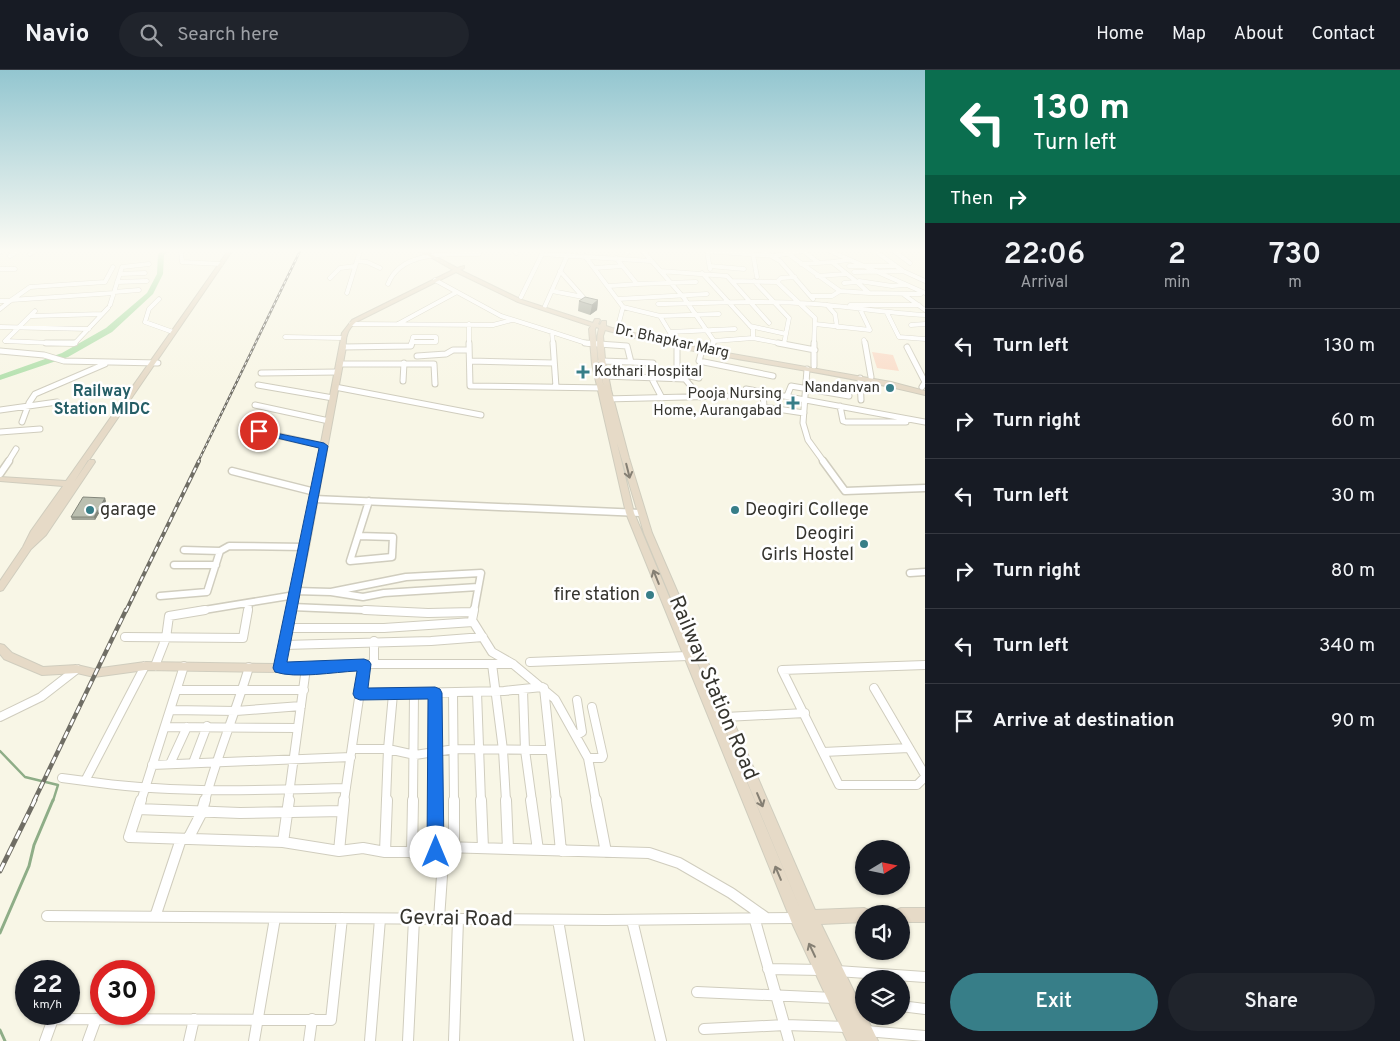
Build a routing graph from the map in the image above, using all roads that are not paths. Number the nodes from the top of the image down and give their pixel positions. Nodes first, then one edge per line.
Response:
1 (16, 296) edge
2 (64, 296) edge
3 (112, 296) edge
4 (198, 296) edge
5 (202, 296) edge
6 (404, 296) edge
7 (449, 296) edge
8 (464, 296) edge
9 (511, 296) edge
10 (550, 296) edge
11 (616, 296) edge
12 (661, 296) edge
13 (683, 296) edge
14 (724, 296) edge
15 (747, 296) edge
16 (769, 296) edge
17 (793, 296) edge
18 (812, 296) edge
19 (906, 296) edge
20 (521, 297) edge
21 (159, 299) dead end
22 (618, 299) junction
23 (0, 301) edge
24 (10, 301) junction
25 (687, 302) junction
26 (729, 302) junction
27 (752, 302) junction
28 (658, 304) dead end
29 (777, 304) junction
30 (802, 304) junction
31 (815, 304) junction
32 (827, 305) junction
33 (918, 305) junction
34 (545, 306) junction
35 (623, 307) junction
36 (840, 307) junction
37 (0, 309) edge
38 (860, 310) junction
39 (925, 310) edge
40 (35, 311) dead end
41 (887, 313) junction
42 (102, 314) junction
43 (719, 314) dead end
44 (925, 315) edge
45 (32, 316) junction
46 (660, 316) junction
47 (696, 316) junction
48 (514, 320) junction
49 (599, 323) junction
50 (769, 323) dead end
51 (351, 324) junction
52 (398, 324) junction
53 (469, 324) junction
54 (815, 324) junction
55 (925, 324) edge
56 (912, 325) dead end
57 (749, 326) junction
58 (0, 327) edge
59 (21, 327) junction
60 (837, 327) junction
61 (618, 328) junction
62 (89, 329) junction
63 (735, 329) dead end
64 (706, 330) junction
65 (173, 332) junction
66 (552, 332) junction
67 (670, 332) junction
68 (786, 334) junction
69 (285, 337) dead end
70 (342, 338) junction
71 (753, 338) junction
72 (925, 339) edge
73 (864, 340) dead end
74 (714, 341) junction
75 (412, 342) junction
76 (676, 343) junction
77 (784, 344) junction
78 (596, 345) junction
79 (343, 347) junction
80 (907, 347) dead end
81 (712, 348) junction
82 (470, 350) junction
83 (702, 350) junction
84 (815, 350) junction
85 (0, 351) edge
86 (417, 356) dead end
87 (470, 361) junction
88 (601, 361) junction
89 (108, 362) junction
90 (631, 362) junction
91 (155, 363) junction
92 (404, 363) junction
93 (554, 363) junction
94 (654, 363) dead end
95 (339, 364) junction
96 (810, 368) junction
97 (338, 372) junction
98 (261, 373) dead end
99 (839, 373) junction
100 (604, 376) junction
101 (773, 376) dead end
102 (651, 377) junction
103 (871, 377) junction
104 (699, 378) dead end
105 (860, 378) junction
106 (403, 381) dead end
107 (435, 384) dead end
108 (258, 385) dead end
109 (335, 387) junction
110 (556, 387) junction
111 (603, 388) junction
112 (806, 388) junction
113 (746, 389) dead end
114 (924, 389) edge
115 (763, 392) junction
116 (726, 396) dead end
117 (787, 396) junction
118 (850, 396) dead end
119 (700, 397) junction
120 (333, 398) junction
121 (662, 398) junction
122 (606, 399) junction
123 (805, 400) junction
124 (861, 400) dead end
125 (57, 402) dead end
126 (254, 405) dead end
127 (28, 406) junction
128 (840, 406) junction
129 (0, 410) edge
130 (804, 413) junction
131 (481, 415) dead end
132 (328, 421) junction
133 (22, 422) dead end
134 (924, 422) edge
135 (243, 428) dead end
136 (40, 429) dead end
137 (0, 432) edge
138 (324, 446) junction
139 (16, 449) dead end
140 (232, 470) dead end
141 (0, 474) edge
142 (0, 479) edge
143 (72, 484) junction
144 (925, 488) edge
145 (314, 496) junction
146 (369, 501) junction
147 (630, 513) junction
148 (641, 513) junction
149 (358, 536) junction
150 (305, 547) junction
151 (184, 550) dead end
152 (220, 551) junction
153 (216, 564) junction
154 (174, 565) dead end
155 (925, 572) edge
156 (910, 573) dead end
157 (478, 587) junction
158 (0, 588) edge
159 (331, 592) junction
160 (295, 593) junction
161 (160, 596) dead end
162 (249, 603) junction
163 (292, 607) junction
164 (473, 612) junction
165 (473, 622) junction
166 (288, 628) junction
167 (482, 636) junction
168 (126, 637) dead end
169 (166, 638) junction
170 (374, 641) junction
171 (284, 646) junction
172 (0, 648) edge
173 (688, 656) junction
174 (530, 662) dead end
175 (364, 664) junction
176 (374, 664) junction
177 (492, 664) junction
178 (513, 664) junction
179 (925, 665) edge
180 (150, 666) junction
181 (184, 666) junction
182 (249, 667) junction
183 (279, 668) junction
184 (306, 668) junction
185 (77, 669) junction
186 (543, 688) junction
187 (874, 688) dead end
188 (177, 690) junction
189 (241, 690) junction
190 (304, 690) junction
191 (523, 690) junction
192 (497, 691) junction
193 (477, 692) junction
194 (414, 693) junction
195 (435, 693) junction
196 (453, 693) junction
197 (360, 694) junction
198 (392, 694) junction
199 (577, 700) dead end
200 (301, 706) junction
201 (592, 707) dead end
202 (171, 710) junction
203 (236, 711) junction
204 (805, 713) junction
205 (0, 717) edge
206 (725, 718) junction
207 (207, 726) junction
208 (165, 727) junction
209 (187, 727) junction
210 (297, 728) junction
211 (229, 729) junction
212 (577, 735) junction
213 (909, 748) junction
214 (388, 749) junction
215 (456, 749) junction
216 (479, 749) junction
217 (503, 750) junction
218 (526, 750) junction
219 (550, 750) junction
220 (823, 752) junction
221 (352, 753) junction
222 (436, 753) junction
223 (415, 755) junction
224 (588, 758) junction
225 (294, 759) junction
226 (215, 762) junction
227 (193, 763) junction
228 (170, 764) junction
229 (152, 765) junction
230 (925, 776) edge
231 (62, 778) dead end
232 (85, 781) junction
233 (145, 788) junction
234 (346, 788) junction
235 (290, 789) junction
236 (209, 791) junction
237 (138, 809) junction
238 (342, 811) junction
239 (201, 814) junction
240 (286, 814) junction
241 (184, 839) junction
242 (283, 842) junction
243 (454, 847) junction
244 (483, 848) junction
245 (508, 849) junction
246 (440, 850) junction
247 (538, 850) junction
248 (339, 851) junction
249 (561, 851) junction
250 (385, 852) junction
251 (606, 852) junction
252 (412, 853) junction
253 (855, 915) edge
254 (910, 915) edge
255 (925, 915) edge
256 (47, 916) dead end
257 (155, 917) junction
258 (754, 917) junction
259 (765, 917) junction
260 (274, 918) junction
261 (342, 918) junction
262 (380, 918) junction
263 (804, 918) junction
264 (414, 919) junction
265 (439, 919) junction
266 (458, 919) junction
267 (558, 920) junction
268 (632, 920) junction
269 (768, 969) junction
270 (828, 970) junction
271 (925, 977) edge
272 (697, 992) dead end
273 (776, 996) junction
274 (849, 1000) edge
275 (910, 1007) edge
276 (925, 1009) edge
277 (258, 1018) junction
278 (90, 1019) edge
279 (155, 1019) edge
280 (194, 1019) junction
281 (312, 1019) junction
282 (94, 1025) edge
283 (784, 1025) junction
284 (848, 1027) junction
285 (704, 1029) dead end
286 (925, 1036) edge
287 (863, 1038) edge
288 (45, 1041) edge
289 (88, 1041) edge
290 (190, 1041) edge
291 (254, 1041) edge
292 (309, 1041) edge
293 (370, 1041) edge
294 (408, 1041) edge
295 (454, 1041) edge
296 (579, 1041) edge
297 (661, 1041) edge
298 (790, 1041) edge

1 - 24 street
2 - 24 street
3 - 42 street
4 - 65 street
5 - 91 street
6 - 51 street
7 - 52 street
8 - 48 street
9 - 49 street, Dr. Bhapkar Marg
10 - 34 street
11 - 22 street
12 - 22 street
13 - 25 street
14 - 26 street
15 - 27 street
16 - 29 street
17 - 30 street
18 - 31 street
19 - 33 street
20 - 34 street, Dr. Bhapkar Marg
21 - 65 street
22 - 35 street
23 - 24 street
24 - 37 street
25 - 26 street
25 - 28 street
25 - 47 street
26 - 27 street
26 - 57 street
27 - 29 street
27 - 50 street
29 - 30 street
29 - 68 street
30 - 31 street
30 - 54 street
31 - 32 street
32 - 36 street
32 - 60 street
33 - 36 street
33 - 39 street
34 - 49 street, Dr. Bhapkar Marg
35 - 46 street
35 - 61 street
36 - 38 street
38 - 41 street
38 - 60 street
40 - 45 street
41 - 44 street
41 - 72 street
42 - 45 street
42 - 62 street
43 - 47 street
45 - 59 street
46 - 47 street
46 - 67 street
47 - 64 street
48 - 53 street
48 - 66 street
49 - 61 street, Dr. Bhapkar Marg
49 - 78 street, Railway Station Road
51 - 52 street
51 - 70 street
52 - 53 street
53 - 82 street
54 - 60 street
54 - 84 street
55 - 56 street
57 - 68 street
57 - 71 street
58 - 59 street
59 - 62 street
59 - 62 street
61 - 76 street, Dr. Bhapkar Marg
63 - 64 street
64 - 67 street
64 - 74 street
65 - 91 street
66 - 78 street
66 - 93 street
67 - 76 street
68 - 77 street
69 - 70 street
70 - 79 street
71 - 74 street
71 - 77 street
73 - 103 street
74 - 81 street
75 - 75 street
75 - 79 street
76 - 81 street, Dr. Bhapkar Marg
76 - 83 street, Dr. Bhapkar Marg
76 - 104 street
77 - 84 street
78 - 88 street, Railway Station Road
78 - 90 street
78 - 111 street, Railway Station Road
79 - 95 street
80 - 114 street
81 - 96 street, Dr. Bhapkar Marg
82 - 86 street
82 - 87 street
83 - 96 street, Dr. Bhapkar Marg
83 - 101 street
84 - 96 street
85 - 89 street
87 - 93 street
87 - 110 street
88 - 90 street
88 - 100 street, Railway Station Road
89 - 91 street
89 - 127 street
90 - 94 street
91 - 143 street
92 - 95 street
92 - 106 street
92 - 107 street
93 - 110 street
95 - 97 street
96 - 99 street, Dr. Bhapkar Marg
96 - 112 street
97 - 98 street
97 - 109 street
99 - 103 street, Dr. Bhapkar Marg
99 - 105 street, Dr. Bhapkar Marg
100 - 102 street
100 - 111 street, Railway Station Road
102 - 119 street
102 - 121 street
103 - 114 street, Dr. Bhapkar Marg
105 - 114 street, Dr. Bhapkar Marg
105 - 124 street
108 - 120 street
109 - 120 street
109 - 131 street
110 - 111 street
111 - 122 street, Railway Station Road
112 - 117 street
112 - 118 street
112 - 123 street
113 - 115 street
115 - 117 street
115 - 130 street
116 - 119 street
117 - 123 street
119 - 121 street
120 - 132 street
121 - 122 street
122 - 147 street, Railway Station Road
122 -> 148 street, Railway Station Road
123 - 128 street
123 - 130 street
125 - 127 street
126 - 132 street
127 - 129 street
127 - 133 street
128 - 134 street
128 - 134 street
130 - 144 street
132 - 138 street
135 - 138 street
136 - 137 street
138 - 145 street
139 - 141 street
140 - 145 street
142 - 143 street
143 - 158 street
145 - 146 street
145 - 150 street
146 - 147 street
146 - 149 street
147 - 148 street
173 -> 147 street, Railway Station Road
148 - 206 street, Railway Station Road
149 - 149 street
150 - 152 street
150 - 160 street
151 - 152 street
152 - 153 street
153 - 154 street
153 - 161 street
155 - 156 street
157 - 159 street
157 - 159 street
157 - 164 street
159 - 160 street
160 - 162 street
160 - 163 street
162 - 169 street
162 - 169 street
163 - 164 street
163 - 166 street
164 - 165 street
165 - 166 street
165 - 167 street
166 - 171 street
167 - 170 street
167 - 178 street
168 - 169 street
169 - 180 street
170 - 171 street
170 - 176 street
171 - 183 street
172 - 185 street
173 - 174 street
263 -> 173 street, Railway Station Road
175 - 176 street
175 - 184 street
175 - 197 street
176 - 177 street
177 - 178 street
177 - 192 street
178 - 186 street
179 - 204 street
180 - 181 street
180 - 185 street
180 - 232 street
181 - 182 street
181 - 188 street
182 - 183 street
182 - 189 street
183 - 184 street
184 - 190 street
185 - 205 street
186 - 191 street
186 - 212 street
186 - 219 street
187 - 213 street
188 - 189 street
188 - 202 street
189 - 190 street
189 - 203 street
190 - 200 street
191 - 192 street
191 - 218 street
192 - 193 street
192 - 217 street
193 - 196 street
193 - 216 street
194 - 195 street
194 - 198 street
194 - 223 street
195 - 196 street
195 - 222 street
196 - 215 street
197 - 198 street
197 - 221 street
198 - 214 street
199 - 212 street
200 - 203 street
200 - 210 street
201 - 224 street
202 - 203 street
202 - 208 street
203 - 211 street
204 - 206 street
204 - 220 street
206 -> 263 street, Railway Station Road
207 - 209 street
207 - 211 street
207 - 227 street
208 - 209 street
208 - 229 street
209 - 228 street
210 - 211 street
210 - 225 street
211 - 226 street
212 - 224 street
213 - 220 street
213 - 230 street
214 - 221 street
214 - 223 street
214 - 250 street
215 - 216 street
215 - 222 street
215 - 243 street
216 - 217 street
216 - 244 street
217 - 218 street
217 - 245 street
218 - 219 street
218 - 247 street
219 - 249 street
220 - 230 street
221 - 225 street
221 - 234 street
222 - 223 street
222 - 246 street
223 - 252 street
224 - 251 street
225 - 226 street
225 - 235 street
226 - 227 street
226 - 236 street
227 - 228 street
228 - 229 street
229 - 233 street
231 - 232 street
232 - 233 street
233 - 236 street
233 - 237 street
234 - 235 street
234 - 238 street
235 - 236 street
235 - 240 street
236 - 239 street
237 - 239 street
237 - 241 street
238 - 240 street
238 - 248 street
239 - 240 street
239 - 241 street
240 - 242 street
241 - 242 street
241 - 257 street
242 - 248 street
243 - 244 street
243 - 246 street
244 - 245 street
245 - 247 street
246 - 252 street
246 - 265 street
247 - 249 street
248 - 250 street
249 - 251 street
250 - 252 street
251 - 259 street
253 - 263 street, Gevrai Road
254 - 255 street
256 - 257 street, Gevrai Road
257 - 260 street, Gevrai Road
258 - 259 street, Gevrai Road
258 - 268 street, Gevrai Road
258 - 269 street
259 - 263 street, Gevrai Road
260 - 261 street, Gevrai Road
260 - 277 street
261 - 262 street, Gevrai Road
261 - 281 street
262 - 264 street, Gevrai Road
262 - 293 street
263 - 270 street, Railway Station Road
264 - 265 street, Gevrai Road
264 - 294 street
265 - 266 street, Gevrai Road
266 - 267 street, Gevrai Road
266 - 295 street
267 - 268 street, Gevrai Road
267 - 296 street
268 - 297 street
269 - 270 street
269 - 273 street
270 - 271 street
270 - 274 street, Railway Station Road
272 - 273 street
273 - 274 street
273 - 283 street
274 - 284 street, Railway Station Road
274 - 287 street, Railway Station Road
275 - 276 street
277 - 280 street
277 - 281 street
277 - 291 street
278 - 288 street
279 - 280 street
280 - 290 street
281 - 292 street
282 - 289 street
283 - 284 street
283 - 285 street
283 - 298 street
284 - 287 street, Railway Station Road
286 - 287 street

